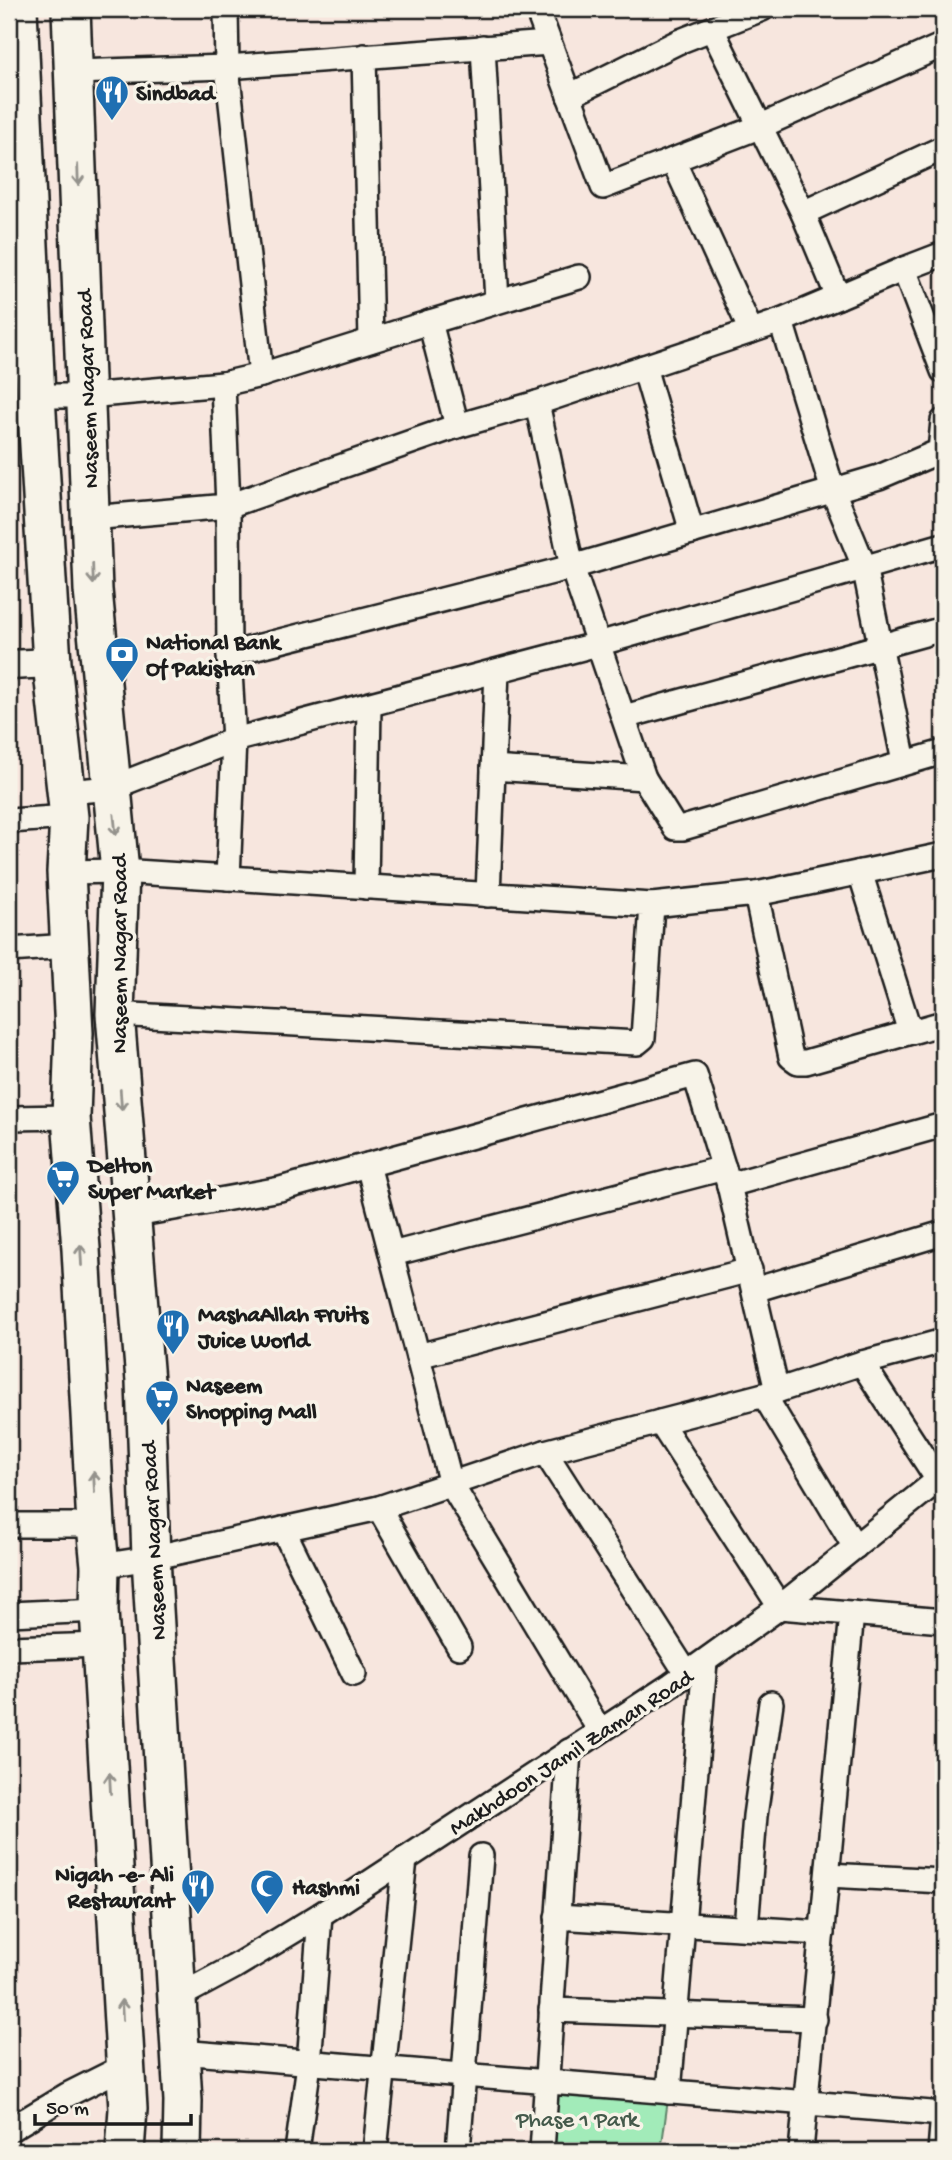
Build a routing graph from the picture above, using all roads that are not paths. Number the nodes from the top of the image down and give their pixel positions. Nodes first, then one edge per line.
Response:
1 (18, 9) edge
2 (71, 9) edge
3 (226, 9) edge
4 (537, 9) edge
5 (762, 9) edge
6 (712, 29) junction
7 (549, 43) junction
8 (943, 45) edge
9 (483, 47) junction
10 (364, 56) junction
11 (227, 66) junction
12 (74, 72) junction
13 (569, 96) junction
14 (23, 125) junction
15 (76, 125) junction
16 (759, 127) junction
17 (943, 148) edge
18 (673, 160) junction
19 (803, 213) junction
20 (943, 254) edge
21 (904, 269) junction
22 (579, 277) dead end
23 (838, 297) junction
24 (497, 301) junction
25 (20, 308) edge
26 (430, 321) junction
27 (781, 321) junction
28 (751, 331) junction
29 (371, 340) junction
30 (644, 367) junction
31 (943, 372) edge
32 (261, 375) junction
33 (223, 384) junction
34 (36, 396) junction
35 (87, 396) junction
36 (537, 403) junction
37 (943, 421) edge
38 (457, 426) junction
39 (833, 491) junction
40 (228, 506) junction
41 (91, 518) junction
42 (692, 532) junction
43 (943, 545) edge
44 (864, 566) junction
45 (572, 567) junction
46 (943, 629) edge
47 (598, 644) junction
48 (879, 647) junction
49 (229, 654) junction
50 (52, 663) junction
51 (9, 665) edge
52 (497, 671) junction
53 (369, 706) junction
54 (624, 717) junction
55 (234, 740) junction
56 (943, 752) edge
57 (904, 762) junction
58 (493, 768) junction
59 (645, 778) junction
60 (111, 788) junction
61 (68, 805) junction
62 (9, 821) edge
63 (943, 855) edge
64 (120, 871) junction
65 (66, 872) junction
66 (860, 872) junction
67 (229, 878) junction
68 (366, 887) junction
69 (756, 894) junction
70 (488, 895) junction
71 (652, 905) junction
72 (69, 946) junction
73 (9, 950) edge
74 (115, 1014) junction
75 (943, 1023) edge
76 (910, 1032) junction
77 (71, 1116) junction
78 (9, 1118) edge
79 (943, 1125) edge
80 (368, 1165) junction
81 (726, 1176) junction
82 (130, 1216) junction
83 (943, 1233) edge
84 (392, 1254) junction
85 (752, 1280) junction
86 (943, 1341) edge
87 (418, 1356) junction
88 (862, 1363) junction
89 (771, 1393) junction
90 (660, 1422) junction
91 (545, 1452) junction
92 (941, 1478) edge
93 (451, 1484) junction
94 (379, 1507) junction
95 (9, 1525) edge
96 (96, 1525) junction
97 (284, 1529) junction
98 (855, 1547) junction
99 (151, 1558) junction
100 (100, 1566) junction
101 (780, 1606) junction
102 (852, 1613) junction
103 (9, 1614) edge
104 (943, 1621) edge
105 (100, 1628) junction
106 (459, 1647) dead end
107 (9, 1648) edge
108 (696, 1668) junction
109 (354, 1674) dead end
110 (771, 1703) dead end
111 (600, 1731) junction
112 (569, 1751) junction
113 (481, 1856) dead end
114 (405, 1859) junction
115 (828, 1875) junction
116 (943, 1881) edge
117 (320, 1915) junction
118 (557, 1917) junction
119 (683, 1923) junction
120 (746, 1928) junction
121 (822, 1933) junction
122 (178, 1997) junction
123 (551, 2010) junction
124 (675, 2015) junction
125 (815, 2019) junction
126 (180, 2052) junction
127 (309, 2063) junction
128 (125, 2066) junction
129 (383, 2070) junction
130 (464, 2076) junction
131 (545, 2082) junction
132 (669, 2092) junction
133 (807, 2103) junction
134 (943, 2114) edge
135 (9, 2130) edge
136 (126, 2138) edge
137 (183, 2140) edge
138 (297, 2151) edge
139 (376, 2151) edge
140 (458, 2151) edge
141 (542, 2151) edge
142 (801, 2151) edge
143 (940, 2151) edge

1 - 14 main road, Naseem Nagar Road
2 - 12 main road, Naseem Nagar Road
3 - 11 street
4 - 7 street
5 - 6 street
6 - 13 street
6 - 16 street
7 - 9 street
7 - 13 street
8 - 16 street
9 - 10 street
9 - 24 street
10 - 11 street
10 - 29 street
11 - 12 street
11 - 32 street
12 - 15 main road, Naseem Nagar Road
13 - 18 street
14 - 15 main road
14 - 25 main road, Naseem Nagar Road
15 -> 35 main road, Naseem Nagar Road
16 - 18 street
16 - 19 street
17 - 19 street
18 - 28 street
19 - 23 street
20 - 21 street
21 - 23 street
21 - 31 street
22 - 24 street
23 - 27 street
24 - 26 street
25 - 34 main road, Naseem Nagar Road
26 - 29 street
26 - 38 street
27 - 28 street
27 - 39 street
28 - 30 street
29 - 32 street
30 - 36 street
30 - 42 street
32 - 33 street
33 - 35 street
33 - 40 street
34 - 35 street
34 - 50 main road, Naseem Nagar Road
35 - 41 main road, Naseem Nagar Road
36 - 38 street
36 - 45 street
37 - 39 street
38 - 40 street
39 - 42 street
39 - 44 street
40 - 41 street
40 - 49 street
41 -> 60 main road, Naseem Nagar Road
42 - 45 street
43 - 44 street
44 - 47 street
44 - 48 street
45 - 47 street
45 - 49 street
46 - 48 street
47 - 52 street
47 - 54 street
48 - 54 street
48 - 57 street
49 - 55 street
50 - 51 street
50 - 61 main road, Naseem Nagar Road
52 - 53 street
52 - 58 street
53 - 55 street
53 - 68 street
54 - 59 street
55 - 60 street
55 - 67 street
56 - 57 street
57 - 59 street
58 - 59 street
58 - 70 street
60 - 61 street
60 -> 64 main road, Naseem Nagar Road
61 - 62 street
61 - 65 main road, Naseem Nagar Road
63 - 66 street
64 - 65 street
64 - 67 street
64 - 74 main road, Naseem Nagar Road
65 - 72 main road, Naseem Nagar Road
66 - 69 street
66 - 76 street
67 - 68 street
68 - 70 street
69 - 71 street
69 - 76 street
70 - 71 street
71 - 74 street
72 - 73 street
72 - 77 main road, Naseem Nagar Road
74 -> 82 main road, Naseem Nagar Road
75 - 76 street
77 - 78 street
96 -> 77 main road, Naseem Nagar Road
79 - 81 street
80 - 81 street
80 - 82 street
80 - 84 street
81 - 84 street
81 - 85 street
82 - 99 main road, Naseem Nagar Road
83 - 85 street
84 - 87 street
85 - 87 street
85 - 89 street
86 - 88 street
87 - 93 street
88 - 89 street
88 - 92 street
89 - 90 street
89 - 98 street
90 - 91 street
90 - 101 street
91 - 93 street
91 - 108 street
92 - 98 street, Makhdoon Jamil Zaman Road
93 - 94 street
93 - 111 street
94 - 97 street
94 - 106 street
95 - 96 street
96 - 100 main road, Naseem Nagar Road
97 - 99 street
97 - 109 street
98 - 101 street, Makhdoon Jamil Zaman Road
99 - 100 street
99 - 122 main road, Naseem Nagar Road
100 - 105 main road, Naseem Nagar Road
101 - 102 street
101 - 108 street, Makhdoon Jamil Zaman Road
102 - 104 street
102 - 115 street
103 - 105 street
105 - 107 street
128 -> 105 main road, Naseem Nagar Road
108 - 111 street, Makhdoon Jamil Zaman Road
108 - 119 street
110 - 120 street
111 - 112 street, Makhdoon Jamil Zaman Road
112 - 114 street, Makhdoon Jamil Zaman Road
112 - 118 street
113 - 130 street
114 - 117 street, Makhdoon Jamil Zaman Road
114 - 129 street
115 - 116 street
115 - 121 street
117 - 122 street, Makhdoon Jamil Zaman Road
117 - 127 street
118 - 119 street
118 - 123 street
119 - 120 street
119 - 124 street
120 - 121 street
121 - 125 street
122 - 126 main road, Naseem Nagar Road
123 - 124 street
123 - 131 street
124 - 125 street
124 - 132 street
125 - 133 street
126 - 127 street
126 - 137 main road, Naseem Nagar Road
127 - 129 street
127 - 138 street
128 - 135 street
128 - 136 main road, Naseem Nagar Road
129 - 130 street
129 - 139 street
130 - 131 street
130 - 140 street
131 - 132 street
131 - 141 street
132 - 133 street
133 - 134 street
133 - 142 street
134 - 143 street
136 - 137 main road

